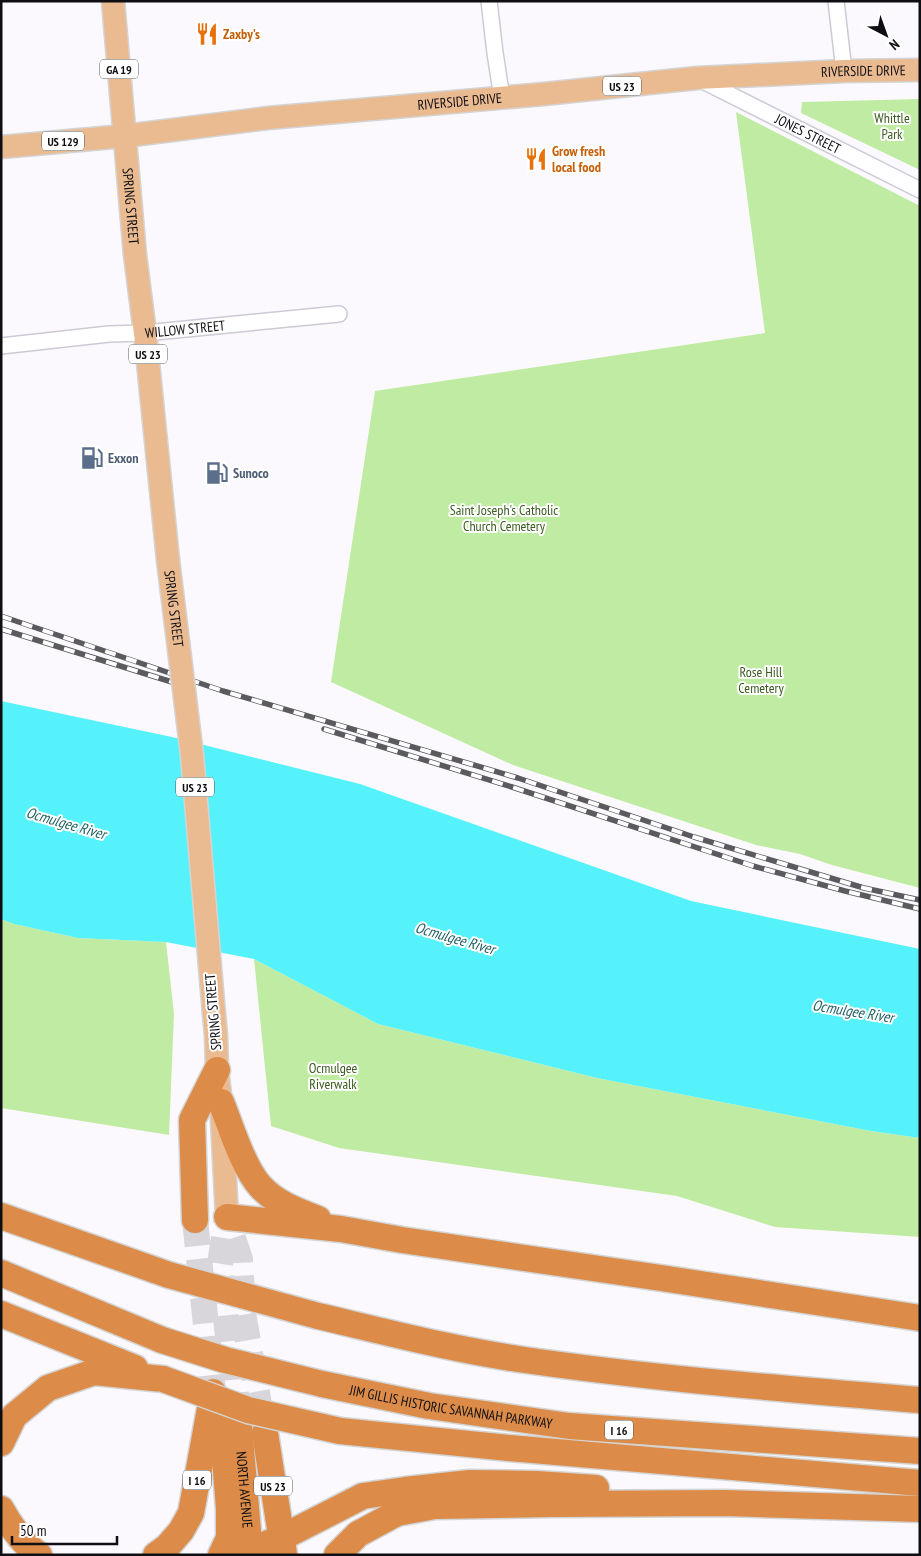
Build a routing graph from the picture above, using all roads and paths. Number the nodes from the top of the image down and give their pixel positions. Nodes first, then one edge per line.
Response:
1 (113, 1) edge
2 (489, 1) edge
3 (836, 1) edge
4 (920, 70) edge
5 (844, 71) junction
6 (698, 78) junction
7 (502, 98) junction
8 (125, 136) junction
9 (1, 147) edge
10 (920, 190) edge
11 (339, 314) dead end
12 (146, 333) junction
13 (1, 346) edge
14 (217, 1070) junction
15 (221, 1102) junction
16 (1, 1216) edge
17 (195, 1220) tunnel mouth
18 (341, 1229) junction
19 (228, 1231) joint
20 (1, 1273) edge
21 (1, 1314) edge
22 (920, 1318) edge
23 (163, 1379) junction
24 (213, 1392) tunnel mouth
25 (920, 1400) edge
26 (265, 1433) tunnel mouth
27 (1, 1444) edge
28 (920, 1451) edge
29 (920, 1483) edge
30 (725, 1504) junction
31 (920, 1508) edge
32 (1, 1509) edge
33 (283, 1547) edge
34 (248, 1554) edge
35 (39, 1555) edge
36 (156, 1555) edge
37 (221, 1555) edge
38 (337, 1555) edge

1 - 8 main road, SPRING STREET / GA 19
2 - 7 street
3 - 5 street
4 - 5 main road, RIVERSIDE DRIVE / US 23
5 - 6 main road, RIVERSIDE DRIVE / US 23
6 - 7 main road, RIVERSIDE DRIVE / US 23
6 - 10 street, JONES STREET
7 - 8 main road, RIVERSIDE DRIVE / US 23
8 - 9 main road, RIVERSIDE DRIVE / US 129
8 - 12 main road, SPRING STREET / US 23
11 - 12 street, WILLOW STREET
12 - 13 street, WILLOW STREET
12 - 14 main road, SPRING STREET / US 23, bridge
14 - 15 main road, SPRING STREET / US 23
14 - 17 highway
15 - 18 highway
15 - 19 main road, SPRING STREET / US 23
16 - 25 highway, bridge
18 - 19 highway
18 - 22 highway
20 - 28 highway, JIM GILLIS HISTORIC SAVANNAH PARKWAY / I 16, bridge
21 - 23 highway, I 16
23 - 27 highway, I 16
23 - 29 highway, I 16, bridge
24 - 36 highway, I 16
26 - 33 highway, NORTH AVENUE / US 23
30 - 31 highway
30 - 33 highway
30 - 38 highway
32 - 35 highway
33 - 34 highway
34 - 37 highway, NORTH AVENUE

